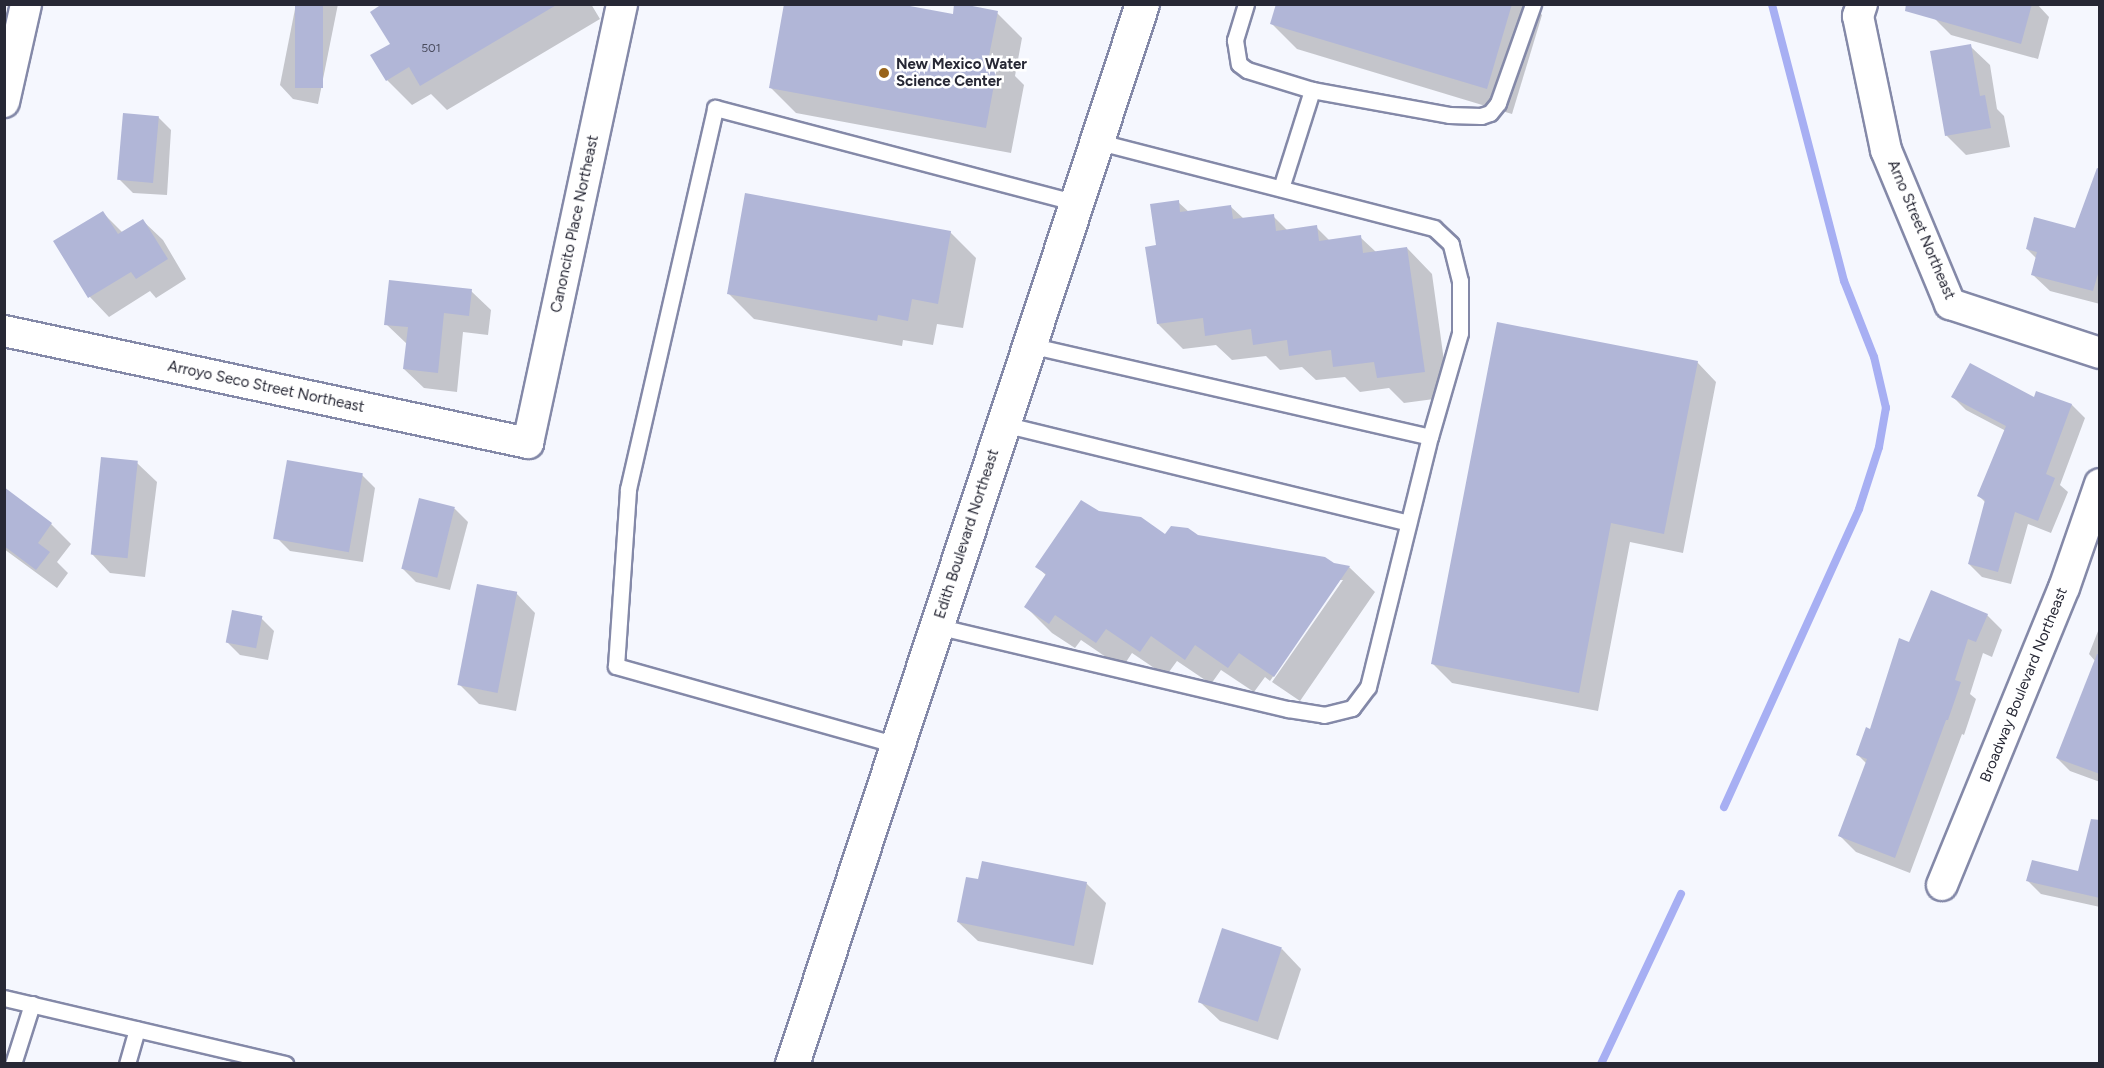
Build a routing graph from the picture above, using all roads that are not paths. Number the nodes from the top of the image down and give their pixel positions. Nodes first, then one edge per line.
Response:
1 (26, 4) edge
2 (622, 4) edge
3 (1142, 4) edge
4 (1246, 4) edge
5 (1533, 4) edge
6 (1862, 4) edge
7 (1312, 90) junction
8 (4, 102) edge
9 (1096, 141) junction
10 (1281, 189) junction
11 (1076, 203) junction
12 (4, 331) edge
13 (1029, 345) junction
14 (2100, 353) edge
15 (1003, 424) junction
16 (1430, 437) junction
17 (528, 443) joint
18 (2100, 484) edge
19 (1408, 523) junction
20 (936, 626) junction
21 (897, 746) junction
22 (1942, 885) dead end
23 (4, 998) edge
24 (32, 1004) junction
25 (137, 1029) junction
26 (236, 1058) edge
27 (13, 1064) edge
28 (127, 1064) edge
29 (285, 1064) edge
30 (792, 1064) edge

1 - 8 street
2 - 17 street, Canoncito Place Northeast
3 - 9 street, Edith Boulevard Northeast
4 - 7 lane
5 - 7 lane
6 - 14 street, Arno Street Northeast
7 - 10 lane
9 - 10 lane
9 - 11 street, Edith Boulevard Northeast
10 - 16 lane
11 - 13 street, Edith Boulevard Northeast
11 - 21 lane
12 - 17 street, Arroyo Seco Street Northeast
13 - 15 street, Edith Boulevard Northeast
13 - 16 lane
15 - 19 lane
15 - 20 street, Edith Boulevard Northeast
16 - 19 lane
18 - 22 street, Broadway Boulevard Northeast
19 - 20 lane
20 - 21 street, Edith Boulevard Northeast
21 - 30 street, Edith Boulevard Northeast
23 - 24 lane
24 - 25 lane
24 - 27 lane
25 - 26 lane
25 - 28 lane
26 - 29 lane

